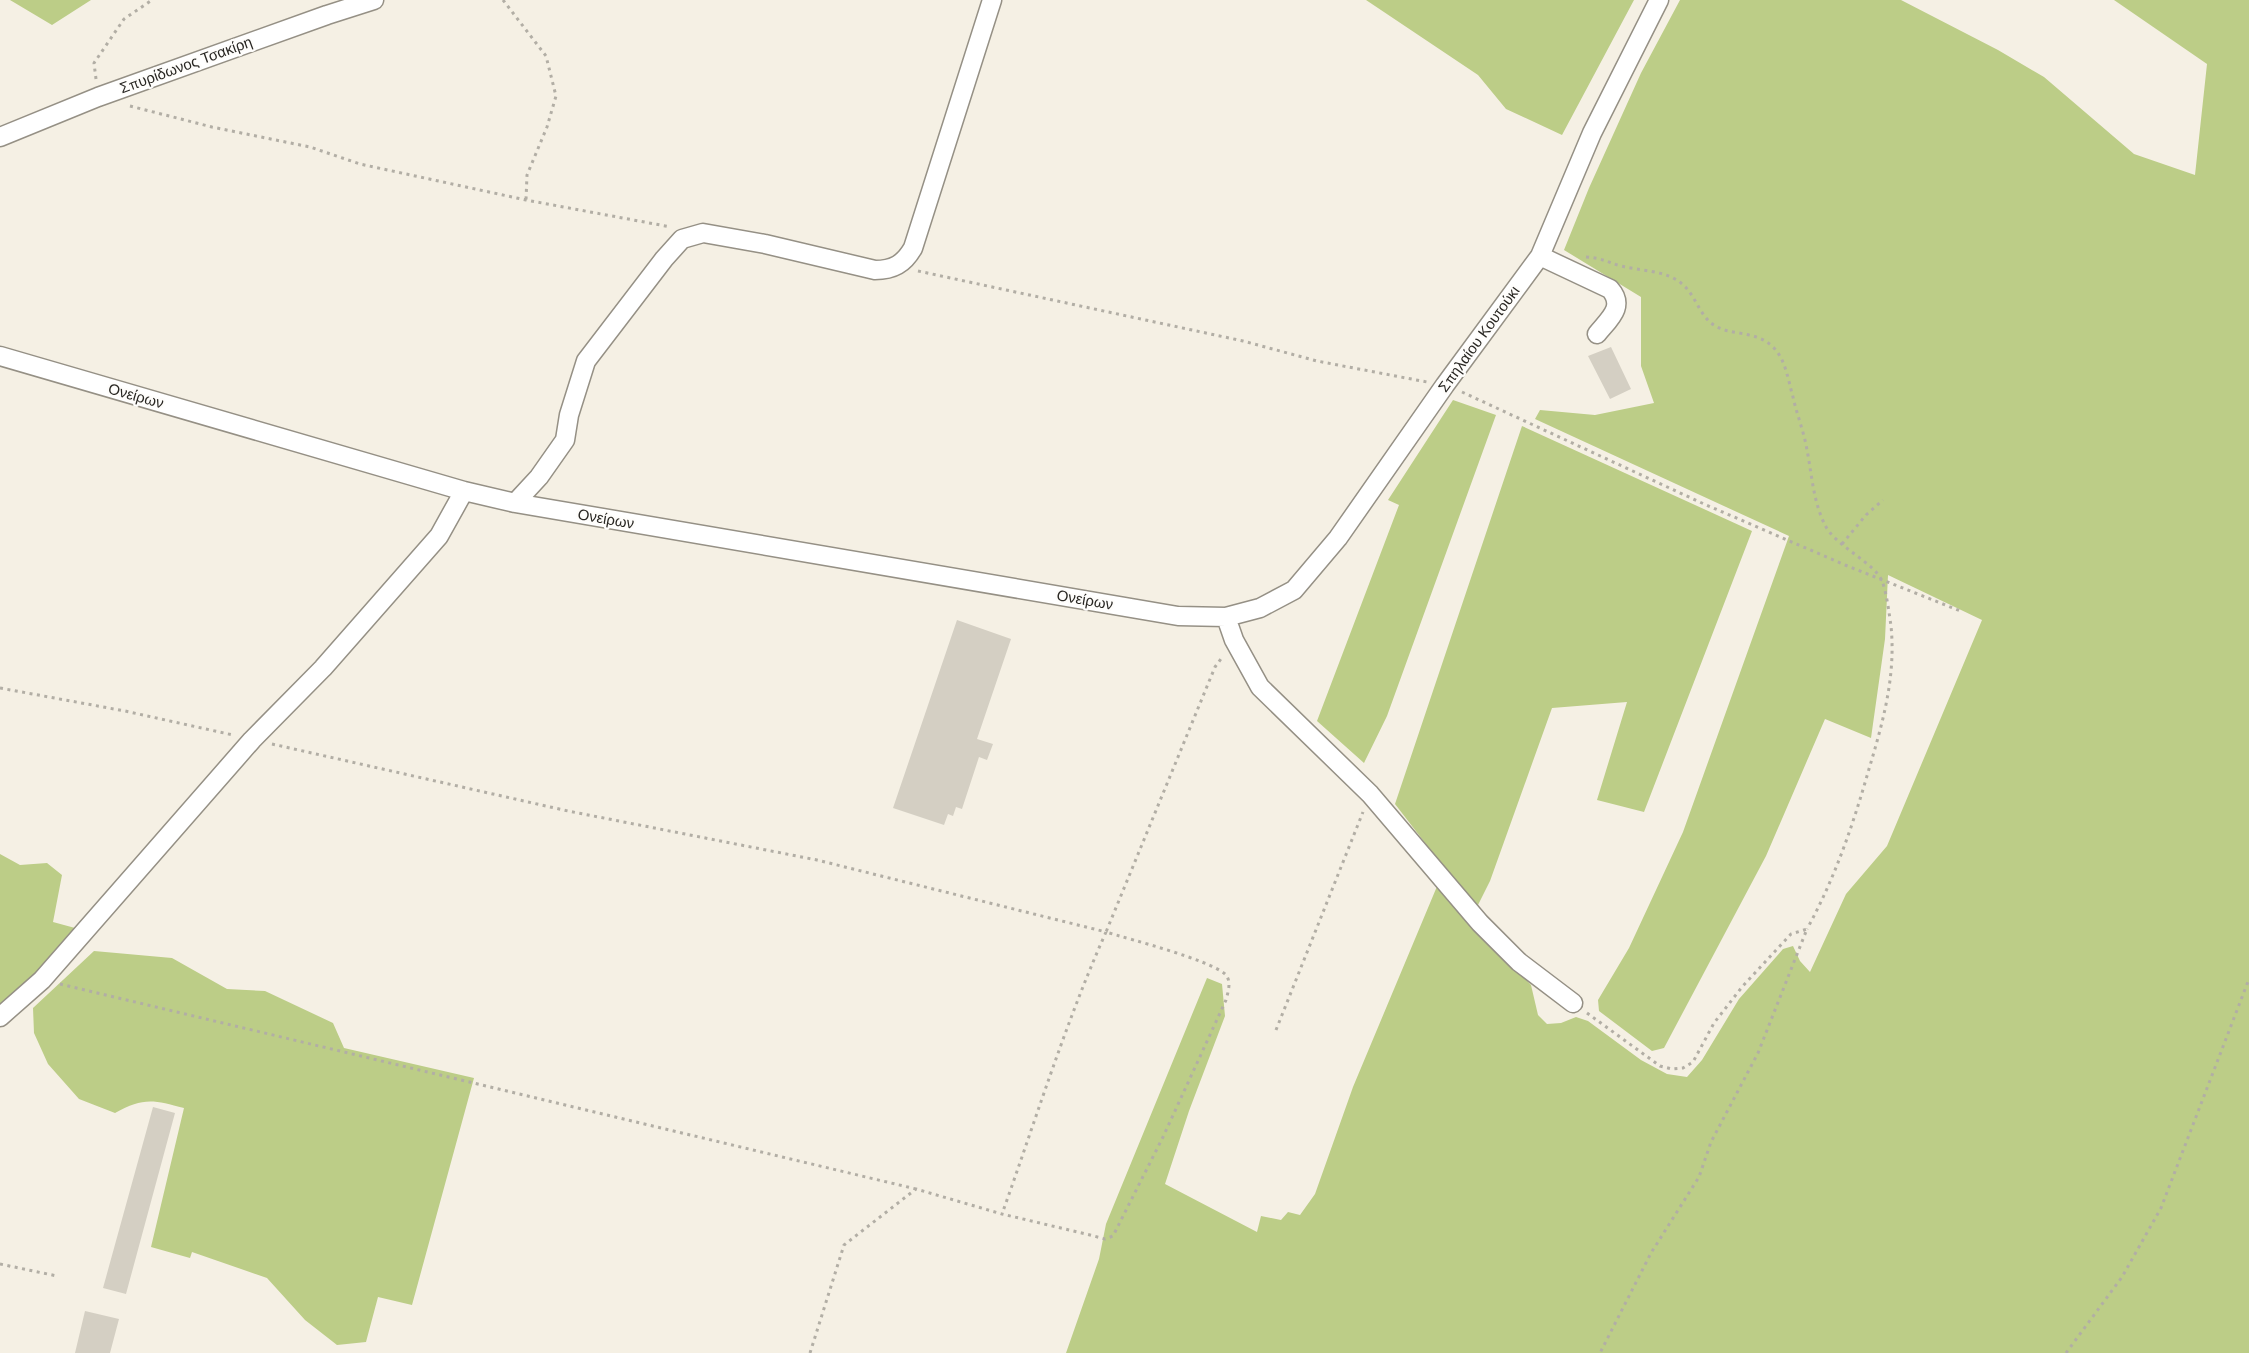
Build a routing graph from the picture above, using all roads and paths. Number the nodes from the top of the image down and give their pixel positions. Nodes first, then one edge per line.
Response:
1 (152, 0) edge
2 (374, 0) edge
3 (503, 0) edge
4 (992, 0) edge
5 (1659, 0) edge
6 (98, 97) junction
7 (0, 137) edge
8 (526, 200) junction
9 (703, 233) junction
10 (1540, 256) junction
11 (1567, 269) junction
12 (1597, 334) dead end
13 (0, 356) edge
14 (464, 491) junction
15 (1883, 500) dead end
16 (515, 503) junction
17 (1842, 544) junction
18 (1226, 617) junction
19 (1234, 640) junction
20 (0, 688) edge
21 (252, 740) junction
22 (1370, 795) junction
23 (1807, 929) junction
24 (1106, 932) junction
25 (2249, 979) edge
26 (42, 980) junction
27 (1573, 1003) joint
28 (0, 1017) edge
29 (1276, 1030) dead end
30 (916, 1189) junction
31 (1002, 1214) junction
32 (0, 1264) edge
33 (57, 1276) dead end
34 (810, 1353) edge
35 (1600, 1353) edge
36 (2066, 1353) edge

1 - 6 path
2 - 6 street, Σπυρίδωνος Τσακίρη
3 - 8 path
4 - 9 street
5 - 10 street, Σπηλαίου Κουτούκι
6 - 7 street, Σπυρίδωνος Τσακίρη
6 - 8 path
8 - 9 path
9 - 16 street
10 - 11 street
10 - 18 street, Σπηλαίου Κουτούκι
11 - 12 street
11 - 17 path
13 - 14 street, Ονείρων
14 - 16 street, Ονείρων
14 - 21 street
15 - 17 path
16 - 18 street, Ονείρων
17 - 23 path
18 - 19 street
19 - 22 street
19 - 24 path
20 - 21 path
21 - 24 path
21 - 26 street
22 - 27 street
22 - 29 path
23 - 27 path
23 - 35 path
24 - 31 path
24 - 31 path
25 - 36 path
26 - 28 street
26 - 30 path
30 - 31 path
30 - 34 path
32 - 33 path

